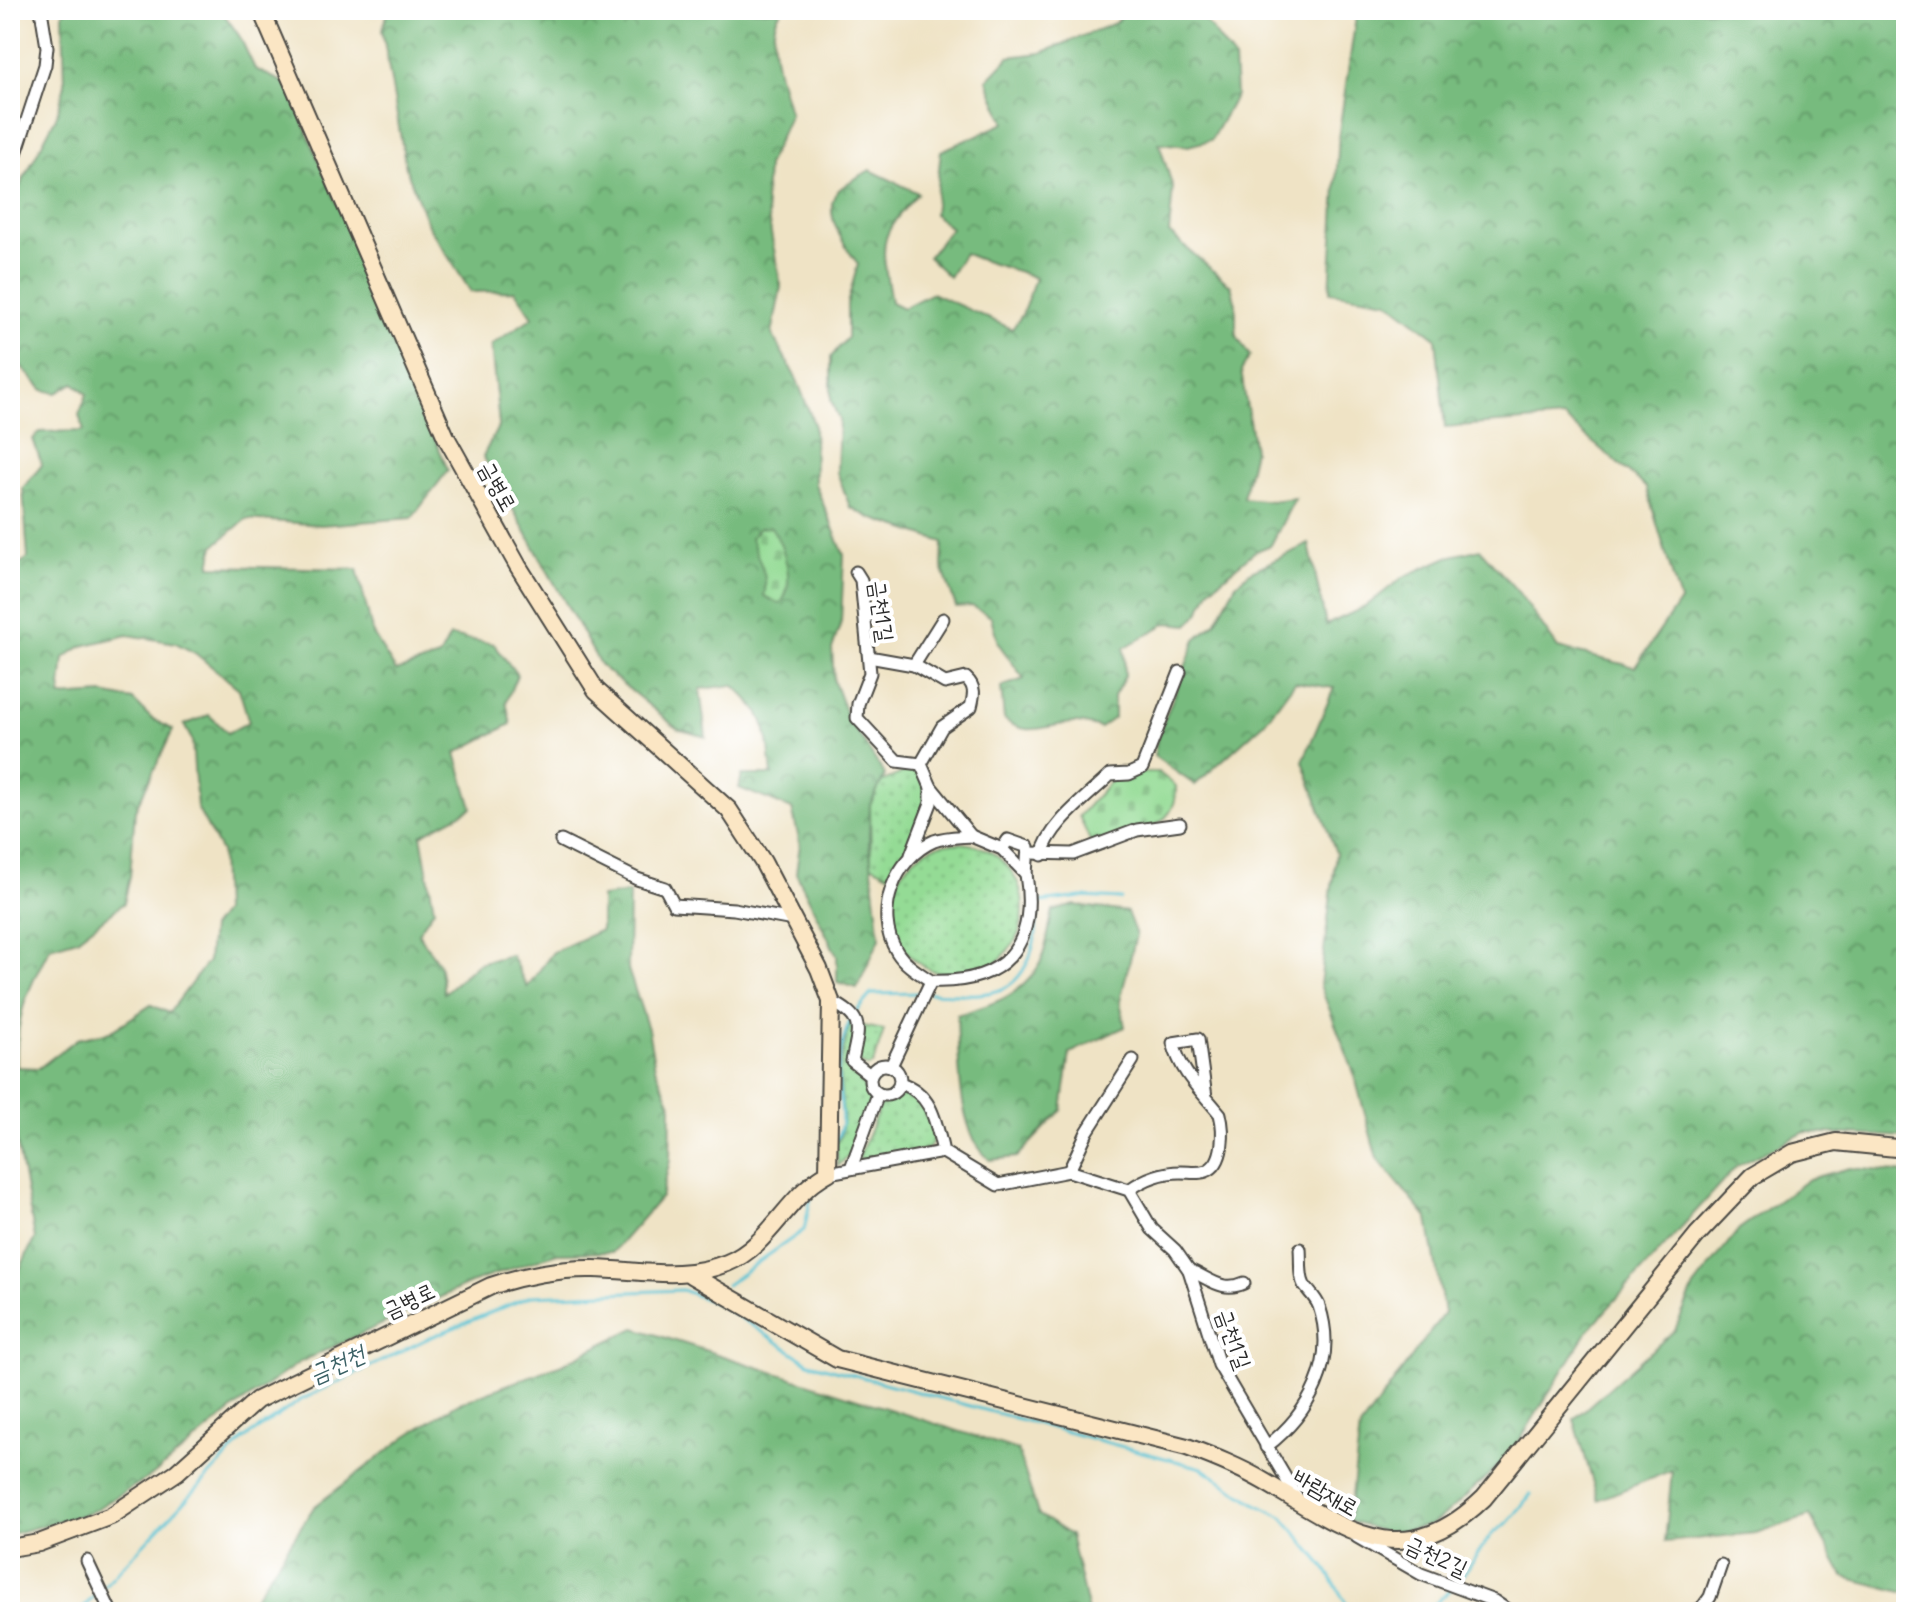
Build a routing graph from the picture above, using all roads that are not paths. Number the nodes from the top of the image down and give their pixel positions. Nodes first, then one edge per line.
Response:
1 (41, 10) edge
2 (261, 10) edge
3 (10, 172) edge
4 (856, 572) dead end
5 (943, 619) dead end
6 (869, 657) junction
7 (914, 665) junction
8 (1180, 672) dead end
9 (921, 764) junction
10 (931, 787) junction
11 (1180, 824) dead end
12 (971, 836) junction
13 (561, 841) dead end
14 (1002, 849) junction
15 (1029, 853) junction
16 (911, 855) junction
17 (1042, 855) junction
18 (1026, 874) junction
19 (793, 920) junction
20 (927, 988) junction
21 (831, 1001) junction
22 (1133, 1060) dead end
23 (891, 1066) junction
24 (870, 1075) junction
25 (900, 1083) junction
26 (878, 1094) junction
27 (1206, 1097) junction
28 (1906, 1149) edge
29 (943, 1152) junction
30 (851, 1168) junction
31 (1069, 1171) junction
32 (823, 1176) junction
33 (1129, 1190) junction
34 (1300, 1249) dead end
35 (1189, 1270) junction
36 (691, 1275) junction
37 (1244, 1283) dead end
38 (1266, 1447) junction
39 (1302, 1505) junction
40 (1349, 1532) junction
41 (10, 1548) edge
42 (87, 1561) dead end
43 (1721, 1565) dead end
44 (111, 1612) edge
45 (1510, 1612) edge
46 (1645, 1612) edge
47 (1658, 1612) edge
48 (1699, 1612) edge

1 - 3 street
2 - 19 street, 금병로
4 - 6 street, 금천1길
5 - 7 street, 금천1길
6 - 7 street, 금천1길
6 - 9 street, 금천1길
7 - 9 street, 금천1길
8 - 17 street
9 - 10 street
10 - 12 street
10 - 16 street
11 - 17 street
12 - 14 street
12 - 16 street
13 - 19 street
14 - 15 street
14 - 18 street
15 - 17 street
15 - 18 street
16 - 20 street
18 - 20 street
19 - 21 street, 금병로
20 - 23 street
21 - 24 street
21 - 32 street, 금병로
22 - 31 street
23 - 24 street
23 - 25 street
24 - 26 street
25 - 26 street
25 - 29 street
26 - 30 street
27 - 27 street
27 - 33 street
28 - 40 street, 바람재로
29 - 30 street
29 - 31 street
30 - 32 street
31 - 33 street
32 - 36 street, 금병로
33 - 35 street, 금천1길
34 - 38 street
35 - 37 street
35 - 38 street, 금천1길
36 - 39 street, 바람재로
36 - 41 street, 금병로
38 - 39 street, 금천1길
39 - 40 street, 바람재로
40 - 45 street, 금천2길
42 - 44 street
43 - 48 street
46 - 47 street

